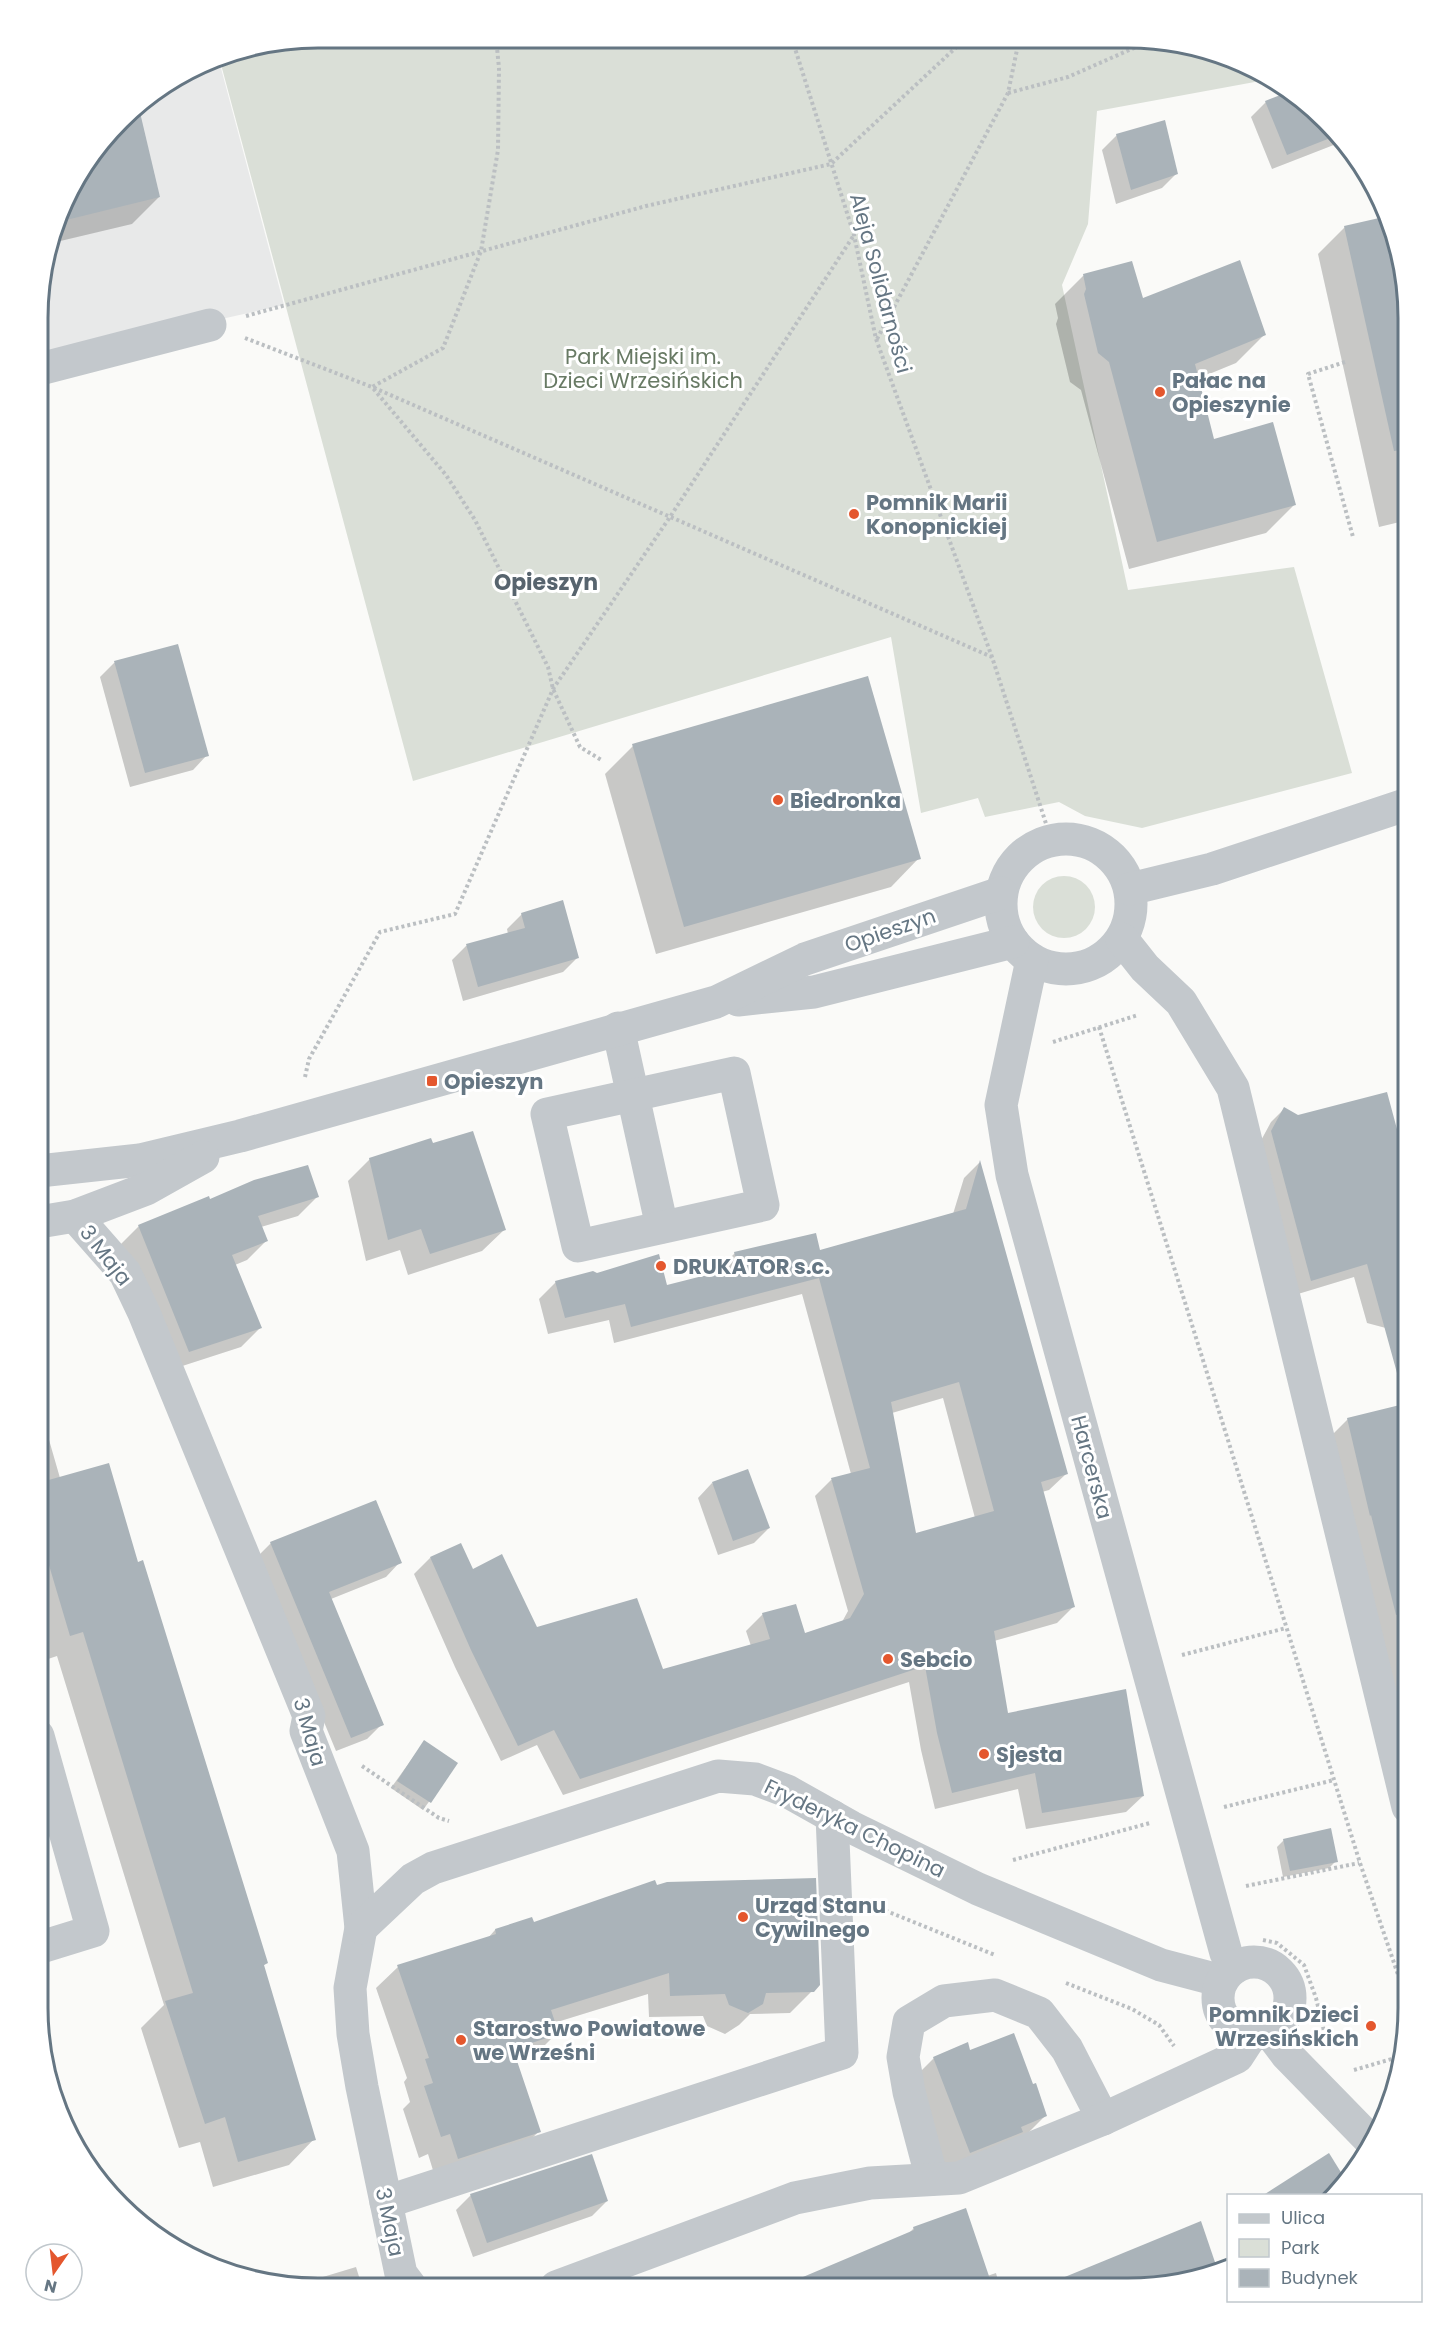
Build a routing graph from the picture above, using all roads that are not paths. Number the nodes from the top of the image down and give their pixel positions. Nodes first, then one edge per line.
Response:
1 (210, 325) road end
2 (48, 367) edge
3 (1398, 807) edge
4 (1130, 889) junction
5 (1001, 893) junction
6 (1122, 939) junction
7 (1023, 951) junction
8 (716, 1002) junction
9 (618, 1028) junction
10 (632, 1096) junction
11 (240, 1136) junction
12 (48, 1171) edge
13 (75, 1216) junction
14 (48, 1220) edge
15 (662, 1227) junction
16 (1398, 1766) edge
17 (48, 1771) edge
18 (832, 1816) junction
19 (361, 1928) junction
20 (48, 1945) edge
21 (1228, 1975) junction
22 (1261, 2032) junction
23 (1104, 2119) junction
24 (1366, 2135) edge
25 (932, 2179) junction
26 (386, 2202) junction
27 (404, 2278) edge
28 (580, 2278) edge

1 - 2 street
3 - 4 street
4 - 5 street
4 - 6 street
5 - 7 street
5 - 8 street, Opieszyn
6 - 7 street
6 - 16 street
7 - 8 street, Opieszyn
7 - 21 street, Harcerska
8 - 9 street, Opieszyn
9 - 10 street
9 - 11 street, Opieszyn
10 - 15 street
10 - 15 street
10 - 15 street
11 - 12 street, Opieszyn
11 - 13 street, Opieszyn
13 - 14 street, Opieszyn
13 - 19 street, 3 Maja
17 - 20 street
18 - 19 street, Fryderyka Chopina
18 - 21 street, Fryderyka Chopina
18 - 26 street
19 - 26 street, 3 Maja
21 - 22 street
21 - 22 street
22 - 23 street
22 - 24 street
23 - 25 street
23 - 25 street
25 - 28 street
26 - 27 street, 3 Maja

